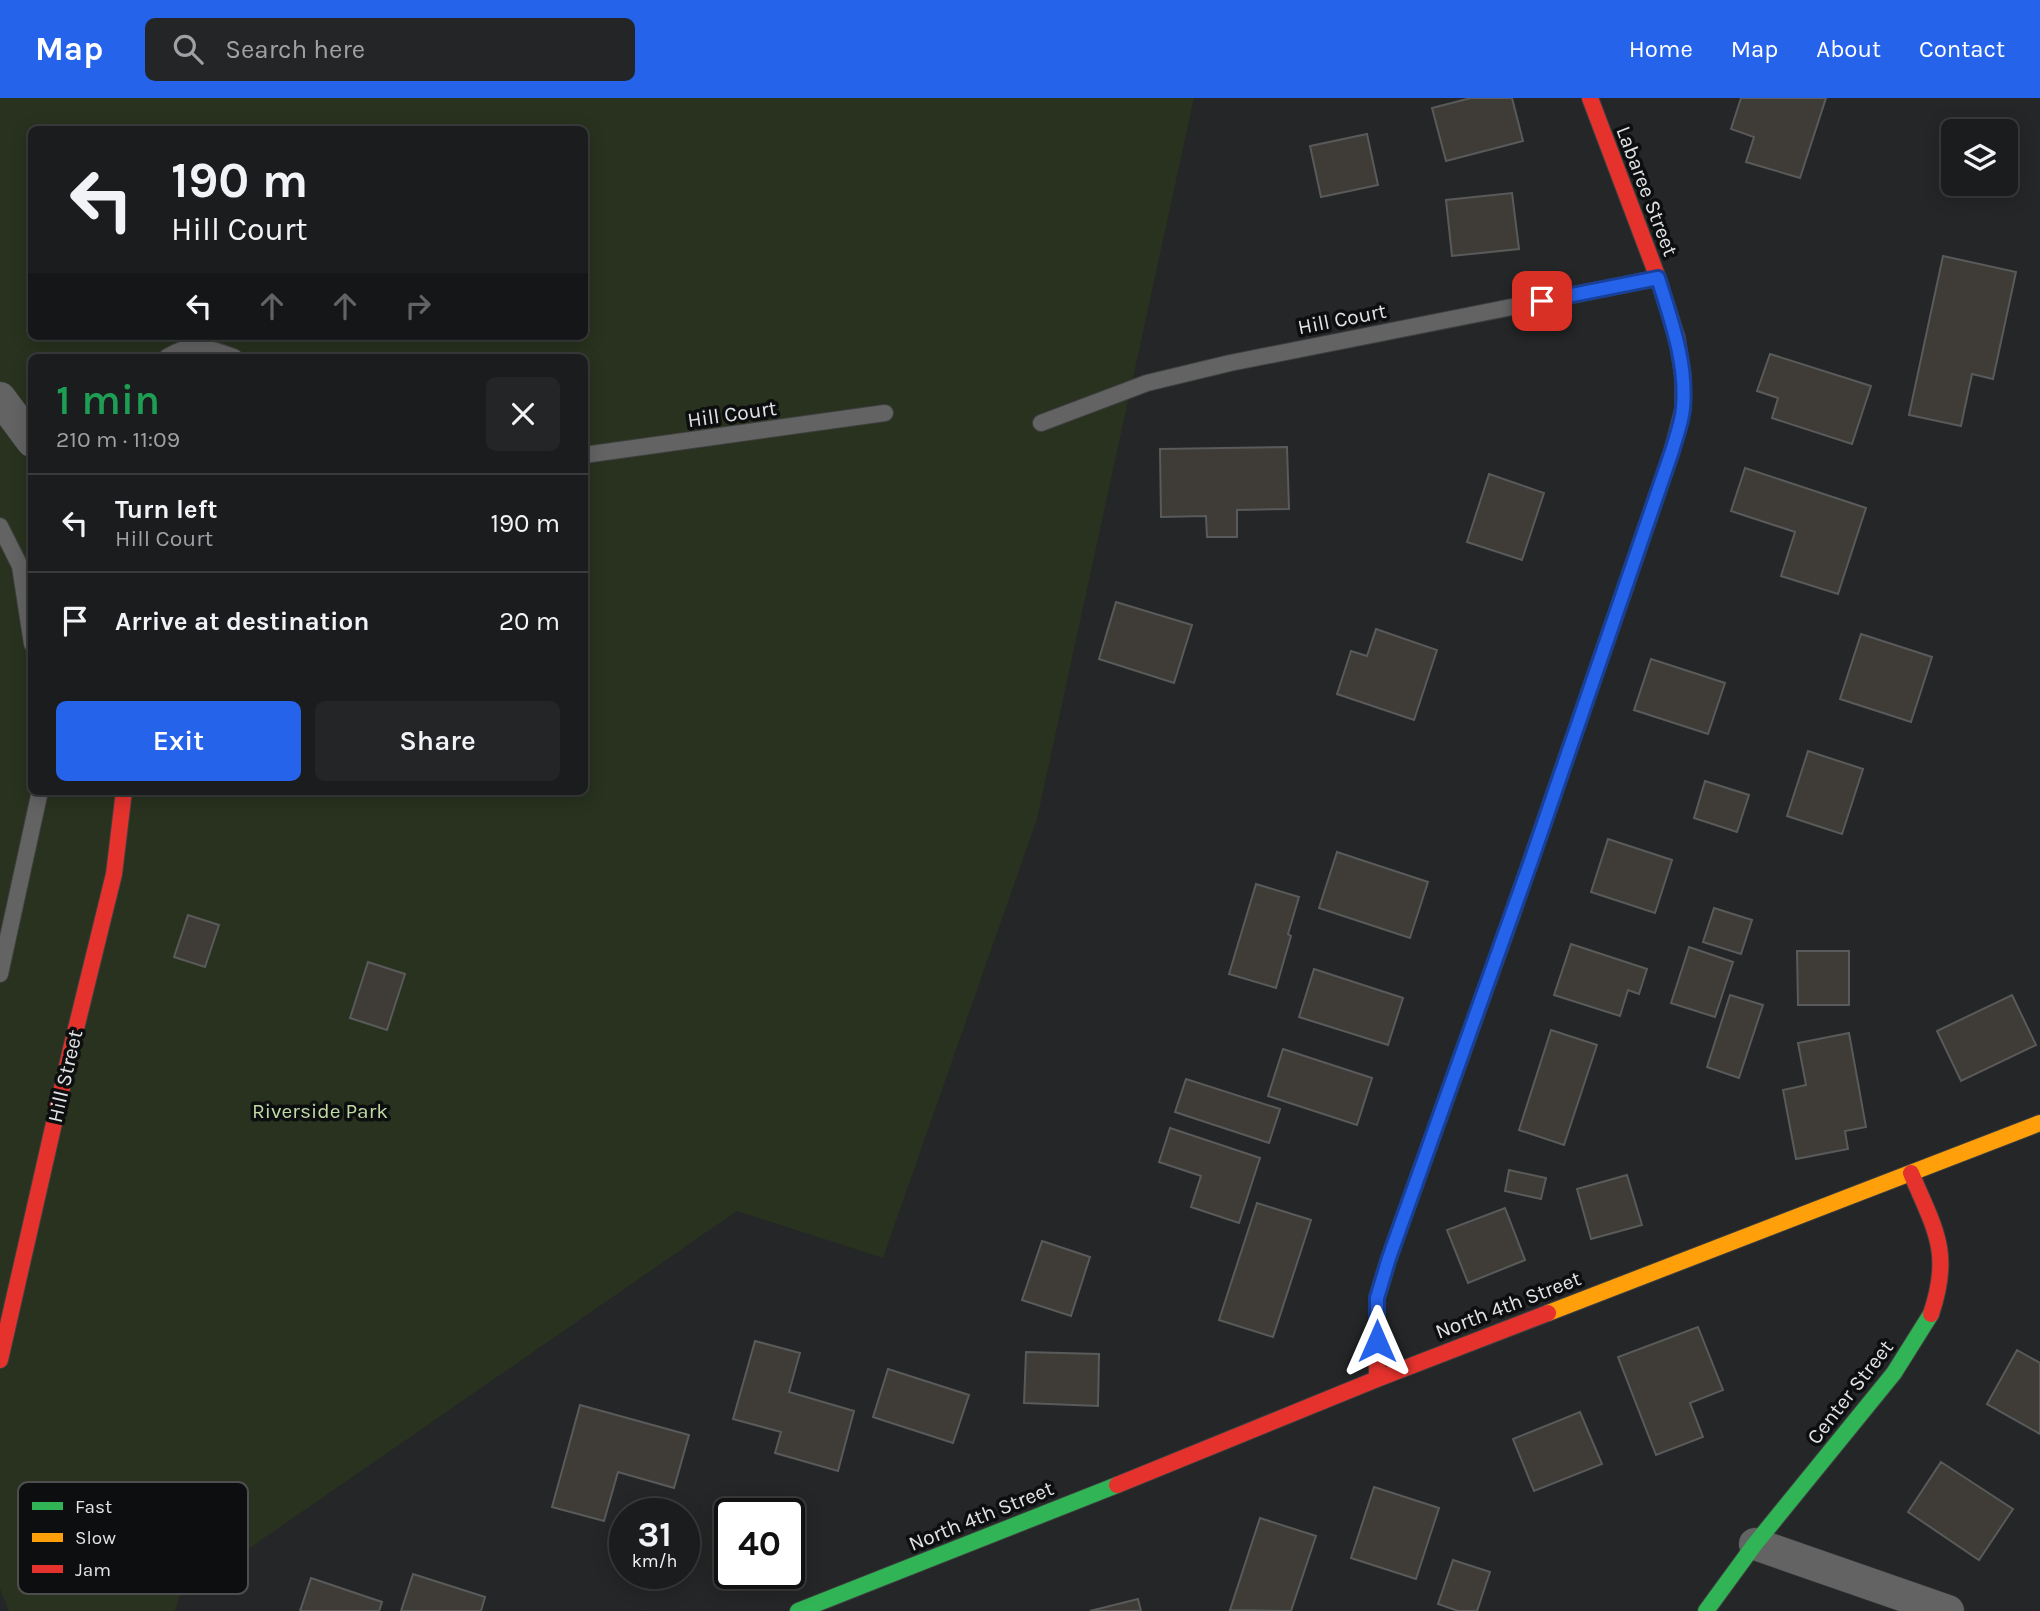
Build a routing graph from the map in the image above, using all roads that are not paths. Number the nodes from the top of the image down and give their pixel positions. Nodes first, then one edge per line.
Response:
1 (1590, 98) edge
2 (1658, 278) junction
3 (172, 354) edge
4 (225, 354) edge
5 (0, 398) edge
6 (885, 412) dead end
7 (1041, 423) dead end
8 (28, 436) edge
9 (588, 454) edge
10 (0, 526) edge
11 (28, 618) edge
12 (39, 795) edge
13 (124, 795) edge
14 (0, 974) edge
15 (2040, 1123) edge
16 (1910, 1173) junction
17 (0, 1360) edge
18 (1377, 1379) junction
19 (1755, 1544) junction
20 (798, 1611) edge
21 (1706, 1611) edge
22 (1948, 1611) edge

1 - 2 street, Labaree Street
2 - 7 lane, Hill Court
2 - 18 street, Labaree Street
3 - 4 lane
5 - 8 street
6 - 9 lane, Hill Court
10 - 11 lane
12 - 14 lane
13 - 17 street, Hill Street
15 - 16 street, North 4th Street
16 - 18 street, North 4th Street
16 - 19 street, Center Street
18 - 20 street, North 4th Street
19 - 21 street, Center Street
19 - 22 street

